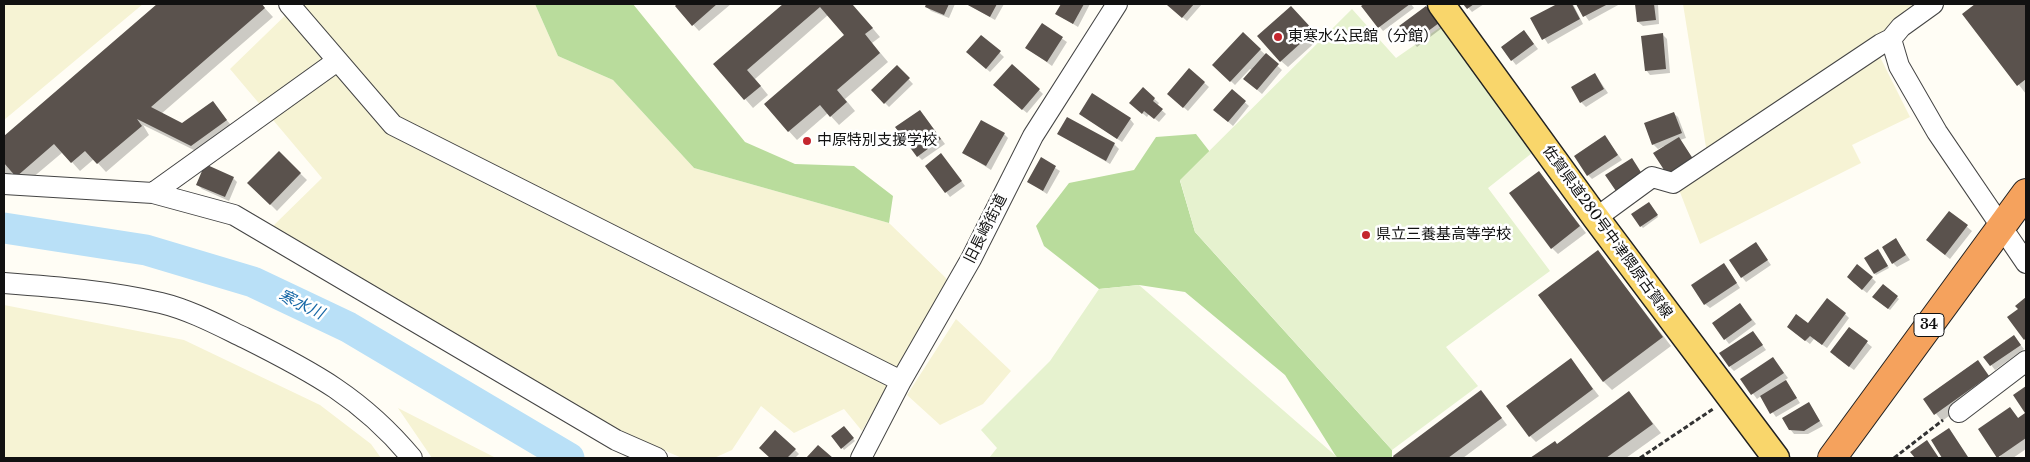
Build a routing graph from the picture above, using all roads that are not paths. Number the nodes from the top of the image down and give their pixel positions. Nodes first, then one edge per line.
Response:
1 (289, 4) edge
2 (1118, 4) edge
3 (1441, 4) edge
4 (1933, 4) edge
5 (1891, 39) junction
6 (337, 61) junction
7 (4, 184) edge
8 (154, 193) junction
9 (2026, 193) edge
10 (1596, 218) junction
11 (2000, 227) junction
12 (2026, 263) edge
13 (4, 284) edge
14 (2026, 361) edge
15 (901, 381) junction
16 (1960, 412) road end
17 (412, 458) edge
18 (657, 458) edge
19 (861, 458) edge
20 (1776, 458) edge
21 (1832, 458) edge

1 - 6 street
2 - 15 street, 旧長崎街道
3 - 10 main road, 佐賀県道280号中津隈原古賀線
4 - 5 street
5 - 10 street
5 - 11 street
6 - 8 street
6 - 15 street
7 - 8 street
8 - 18 street
9 - 11 highway, 34
10 - 20 main road, 佐賀県道280号中津隈原古賀線
11 - 12 street
11 - 21 highway, 34
13 - 17 street
14 - 16 street
15 - 19 street, 旧長崎街道

